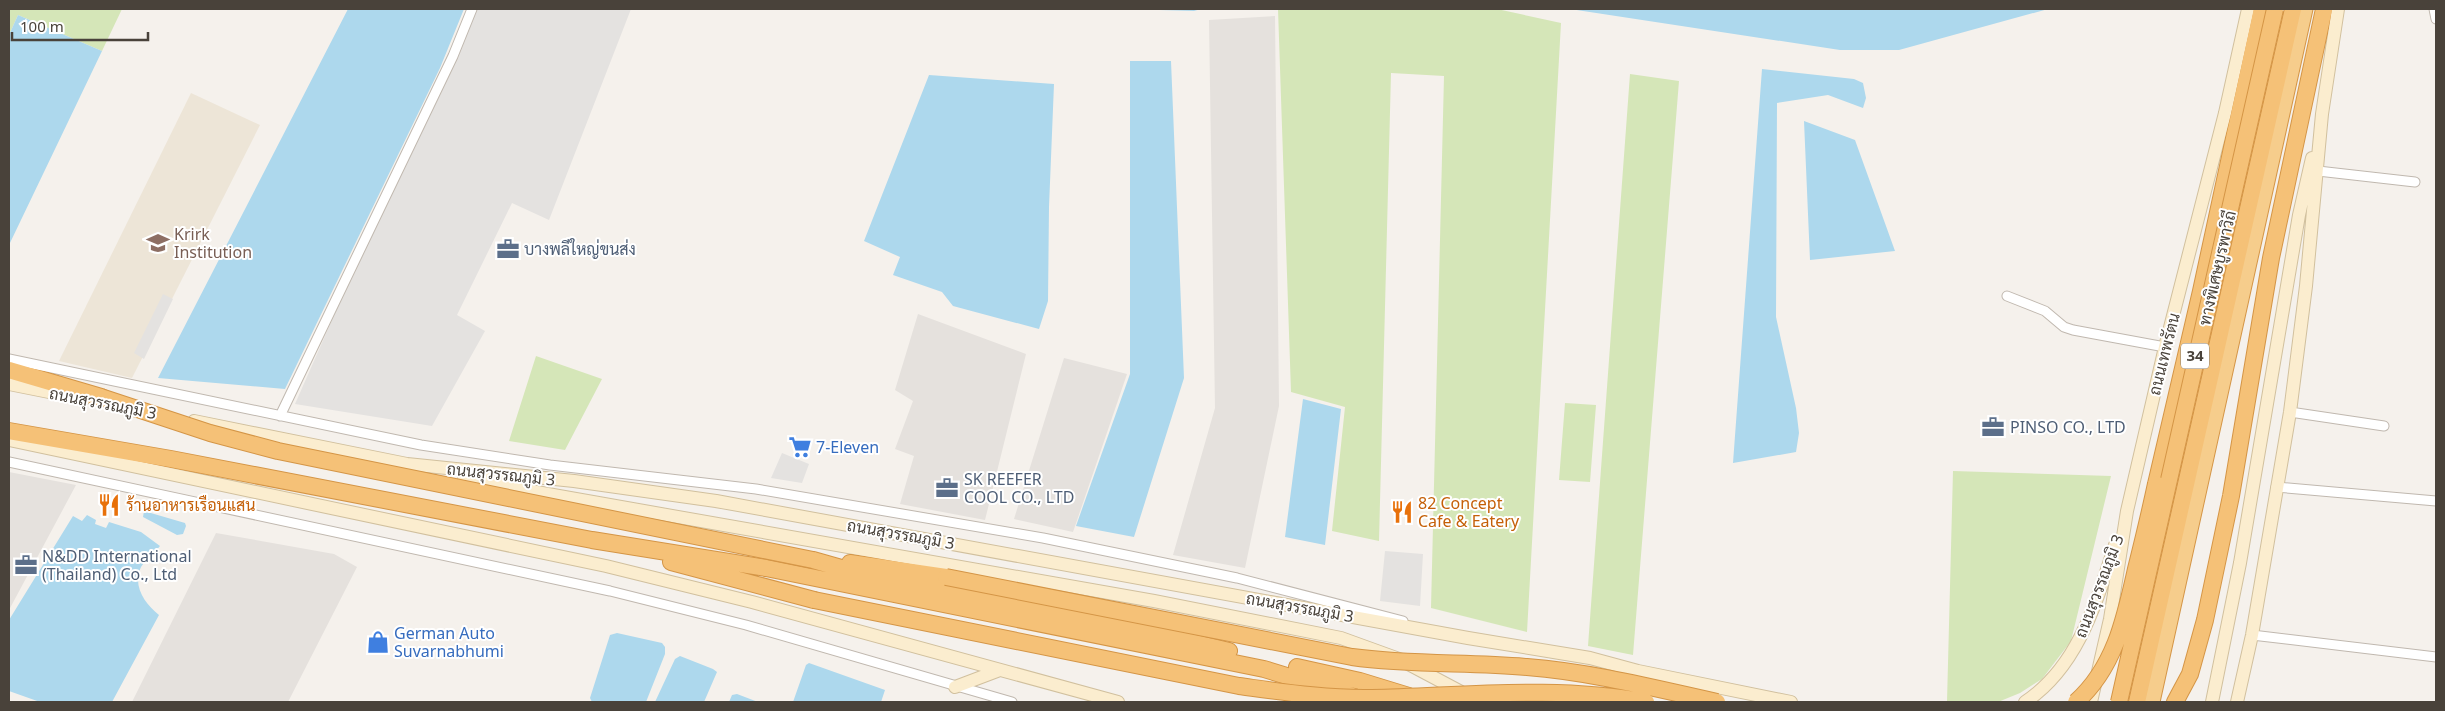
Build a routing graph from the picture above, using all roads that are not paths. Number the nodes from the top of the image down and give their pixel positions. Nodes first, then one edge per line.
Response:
1 (472, 9) edge
2 (2248, 9) edge
3 (2262, 9) edge
4 (2274, 9) edge
5 (2293, 9) edge
6 (2304, 9) edge
7 (2324, 9) edge
8 (2338, 9) edge
9 (2434, 9) edge
10 (2436, 19) edge
11 (2322, 114) junction
12 (2318, 171) junction
13 (2415, 182) dead end
14 (2007, 296) dead end
15 (2165, 347) junction
16 (9, 359) edge
17 (9, 370) edge
18 (9, 384) edge
19 (2290, 412) junction
20 (280, 416) junction
21 (2384, 426) dead end
22 (9, 431) edge
23 (9, 440) edge
24 (9, 462) edge
25 (407, 464) junction
26 (2276, 488) junction
27 (2436, 501) edge
28 (2127, 511) junction
29 (592, 540) junction
30 (812, 560) junction
31 (2252, 635) junction
32 (1468, 638) junction
33 (2436, 657) edge
34 (1000, 670) junction
35 (955, 687) junction
36 (997, 701) edge
37 (1012, 702) edge
38 (1118, 702) edge
39 (1369, 702) edge
40 (1425, 702) edge
41 (1480, 702) edge
42 (1646, 702) edge
43 (1717, 702) edge
44 (1791, 702) edge
45 (2024, 702) edge
46 (2076, 702) edge
47 (2091, 702) edge
48 (2119, 702) edge
49 (2137, 702) edge
50 (2152, 702) edge
51 (2175, 702) edge
52 (2212, 702) edge
53 (2237, 702) edge

1 - 20 street
2 - 15 main road, ถนนเทพรัตน / 34
3 - 46 highway, bridge
4 - 48 highway, ทางพิเศษบูรพาวิถี, bridge
5 - 49 highway, ทางพิเศษบูรพาวิถี
6 - 50 highway, 34
7 - 51 highway
8 - 11 main road
9 - 10 street
11 - 12 main road
11 - 52 main road
12 - 13 street
12 - 19 main road
14 - 15 street
15 - 28 main road, ถนนเทพรัตน / 34
16 - 20 street
17 - 30 highway, bridge
18 - 25 main road, ถนนสุวรรณภูมิ 3
19 - 21 street
19 - 26 main road
20 - 32 street
22 - 29 highway
23 - 34 main road
24 - 35 street
25 - 32 main road, ถนนสุวรรณภูมิ 3
25 - 41 main road, bridge
26 - 27 street
26 - 31 main road
28 - 45 main road, ถนนสุวรรณภูมิ 3
28 - 47 main road, ถนนเทพรัตน / 34
29 - 39 highway, bridge
29 - 42 highway, bridge
30 - 40 highway, bridge
30 - 43 highway, bridge
31 - 33 street
31 - 53 main road
32 - 44 main road, ถนนสุวรรณภูมิ 3
34 - 35 main road
34 - 38 main road
35 - 36 street
36 - 37 street

